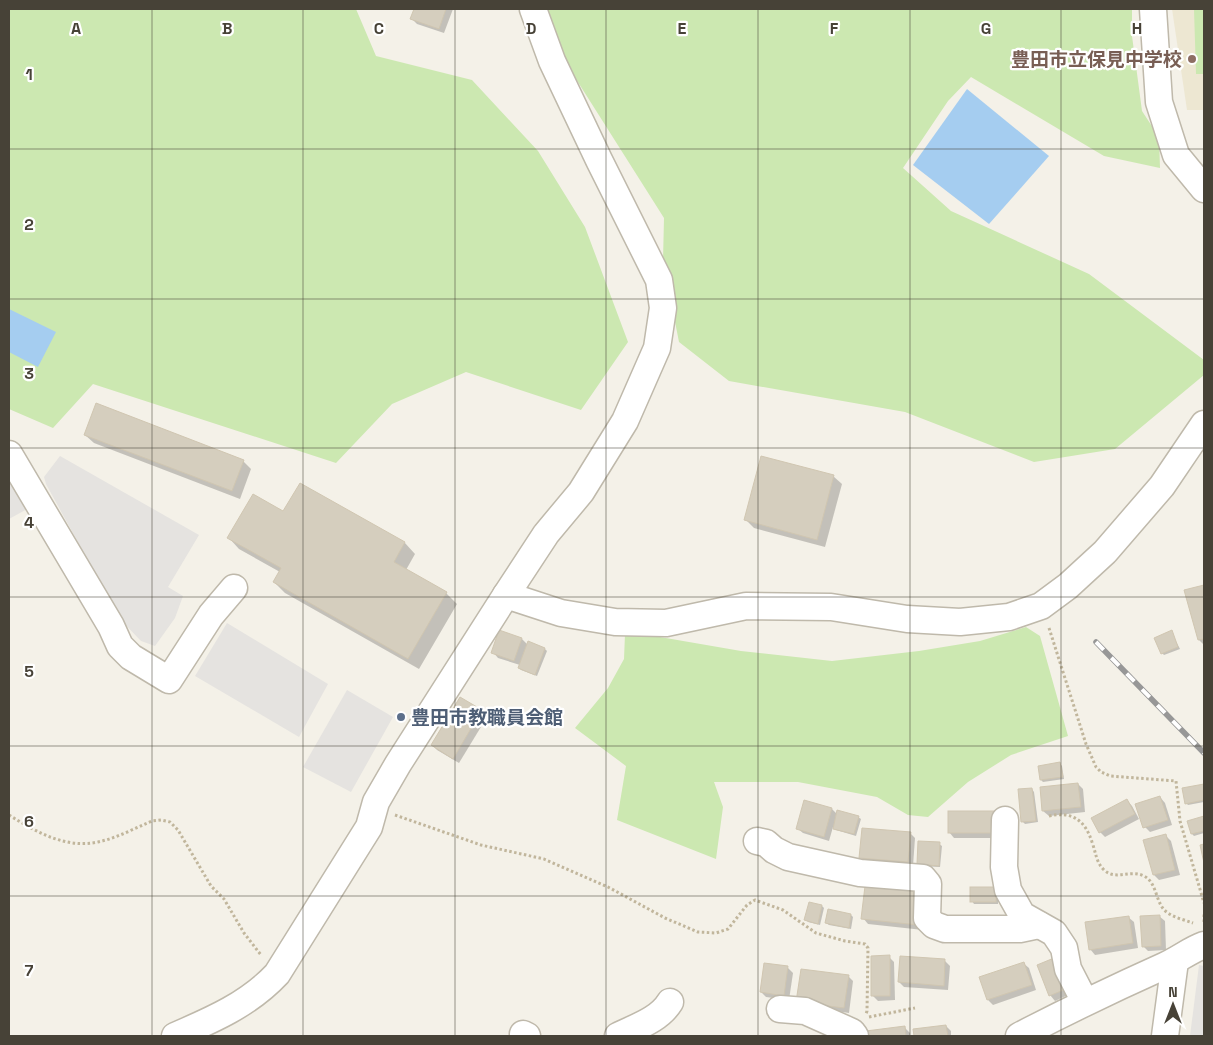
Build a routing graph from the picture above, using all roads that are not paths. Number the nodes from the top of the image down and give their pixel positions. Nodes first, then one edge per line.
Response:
1 (534, 9) edge
2 (1153, 9) edge
3 (1204, 189) edge
4 (1204, 424) edge
5 (9, 454) edge
6 (234, 588) dead end
7 (506, 595) junction
8 (1005, 820) dead end
9 (757, 840) dead end
10 (1039, 925) junction
11 (1199, 934) edge
12 (1175, 961) junction
13 (670, 1002) dead end
14 (1085, 1002) junction
15 (780, 1010) dead end
16 (207, 1030) edge
17 (175, 1036) edge
18 (618, 1036) edge
19 (855, 1036) edge
20 (1019, 1036) edge
21 (1165, 1036) edge

1 - 7 street
2 - 3 street
4 - 7 street
5 - 6 street
7 - 16 street
8 - 10 street
9 - 10 street
10 - 14 street
11 - 12 street
12 - 14 street
12 - 21 street
13 - 18 street
14 - 20 street
15 - 19 street
16 - 17 street

